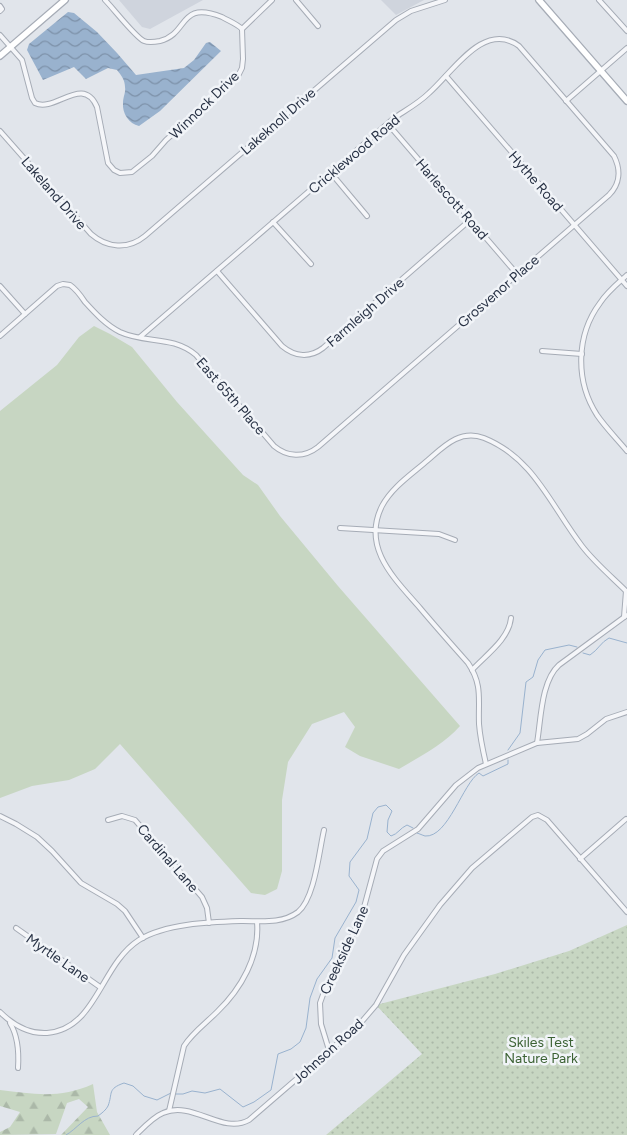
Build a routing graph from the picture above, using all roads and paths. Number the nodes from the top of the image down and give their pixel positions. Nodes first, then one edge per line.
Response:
1 (65, 0) edge
2 (105, 0) edge
3 (272, 0) edge
4 (296, 0) edge
5 (446, 0) edge
6 (539, 0) edge
7 (600, 0) edge
8 (0, 6) edge
9 (0, 11) edge
10 (318, 26) dead end
11 (242, 29) junction
12 (627, 31) edge
13 (0, 35) edge
14 (10, 47) junction
15 (627, 48) edge
16 (0, 56) edge
17 (601, 71) junction
18 (446, 76) junction
19 (566, 101) junction
20 (627, 101) edge
21 (388, 124) junction
22 (0, 131) edge
23 (331, 173) junction
24 (367, 216) dead end
25 (470, 220) junction
26 (273, 222) junction
27 (574, 225) junction
28 (114, 246) joint
29 (311, 264) dead end
30 (217, 271) junction
31 (517, 274) junction
32 (627, 275) edge
33 (622, 280) junction
34 (0, 286) edge
35 (627, 286) edge
36 (25, 314) junction
37 (0, 336) edge
38 (140, 338) junction
39 (542, 351) dead end
40 (582, 354) junction
41 (627, 451) edge
42 (295, 455) joint
43 (340, 528) dead end
44 (376, 529) junction
45 (455, 540) dead end
46 (627, 592) edge
47 (626, 616) edge
48 (511, 618) dead end
49 (472, 670) junction
50 (627, 712) edge
51 (537, 743) junction
52 (486, 764) junction
53 (0, 816) edge
54 (626, 819) edge
55 (108, 820) dead end
56 (324, 830) dead end
57 (580, 859) junction
58 (627, 912) edge
59 (257, 922) junction
60 (209, 923) junction
61 (16, 928) dead end
62 (143, 938) junction
63 (100, 987) junction
64 (0, 1012) edge
65 (10, 1021) junction
66 (330, 1050) junction
67 (18, 1068) dead end
68 (170, 1111) junction
69 (136, 1135) edge

1 - 14 main road
2 - 11 street
3 - 11 street
4 - 10 street
5 - 28 street, Lakeknoll Drive
6 - 17 main road
7 - 12 street
8 - 9 street
11 - 14 street, Winnock Drive
13 - 14 street
14 - 16 main road
15 - 17 street
17 - 19 street
17 - 20 main road
18 - 19 street, Cricklewood Road
18 - 21 street, Cricklewood Road
18 - 27 street, Hythe Road
19 - 27 street, Grosvenor Place
21 - 23 street, Cricklewood Road
21 - 25 street, Harlescott Road
22 - 28 street, Lakeland Drive
23 - 24 street
23 - 26 street, Cricklewood Road
25 - 30 street, Farmleigh Drive
25 - 31 street, Harlescott Road
26 - 29 street
26 - 30 street, Cricklewood Road
27 - 31 street, Grosvenor Place
27 - 33 street, Hythe Road
30 - 38 street, Cricklewood Road
31 - 42 street, Grosvenor Place
32 - 33 street
33 - 35 street, Hythe Road
33 - 40 street
34 - 36 street
36 - 37 street
36 - 38 street, East 65th Place
38 - 42 street, East 65th Place
39 - 40 street
40 - 41 street
43 - 44 street
44 - 45 street
44 - 46 street
44 - 49 street
46 - 47 street
47 - 51 street
48 - 49 street
49 - 52 street
50 - 51 street, Creekside Lane
51 - 52 street, Creekside Lane
52 - 66 street, Creekside Lane
53 - 62 street
54 - 57 street
55 - 60 street, Cardinal Lane
56 - 59 street
57 - 58 street
57 - 66 street, Johnson Road
59 - 60 street
59 - 68 street
60 - 62 street
61 - 63 street, Myrtle Lane
62 - 63 street
63 - 65 street
64 - 65 street
65 - 67 street
66 - 68 street, Johnson Road
68 - 69 street

